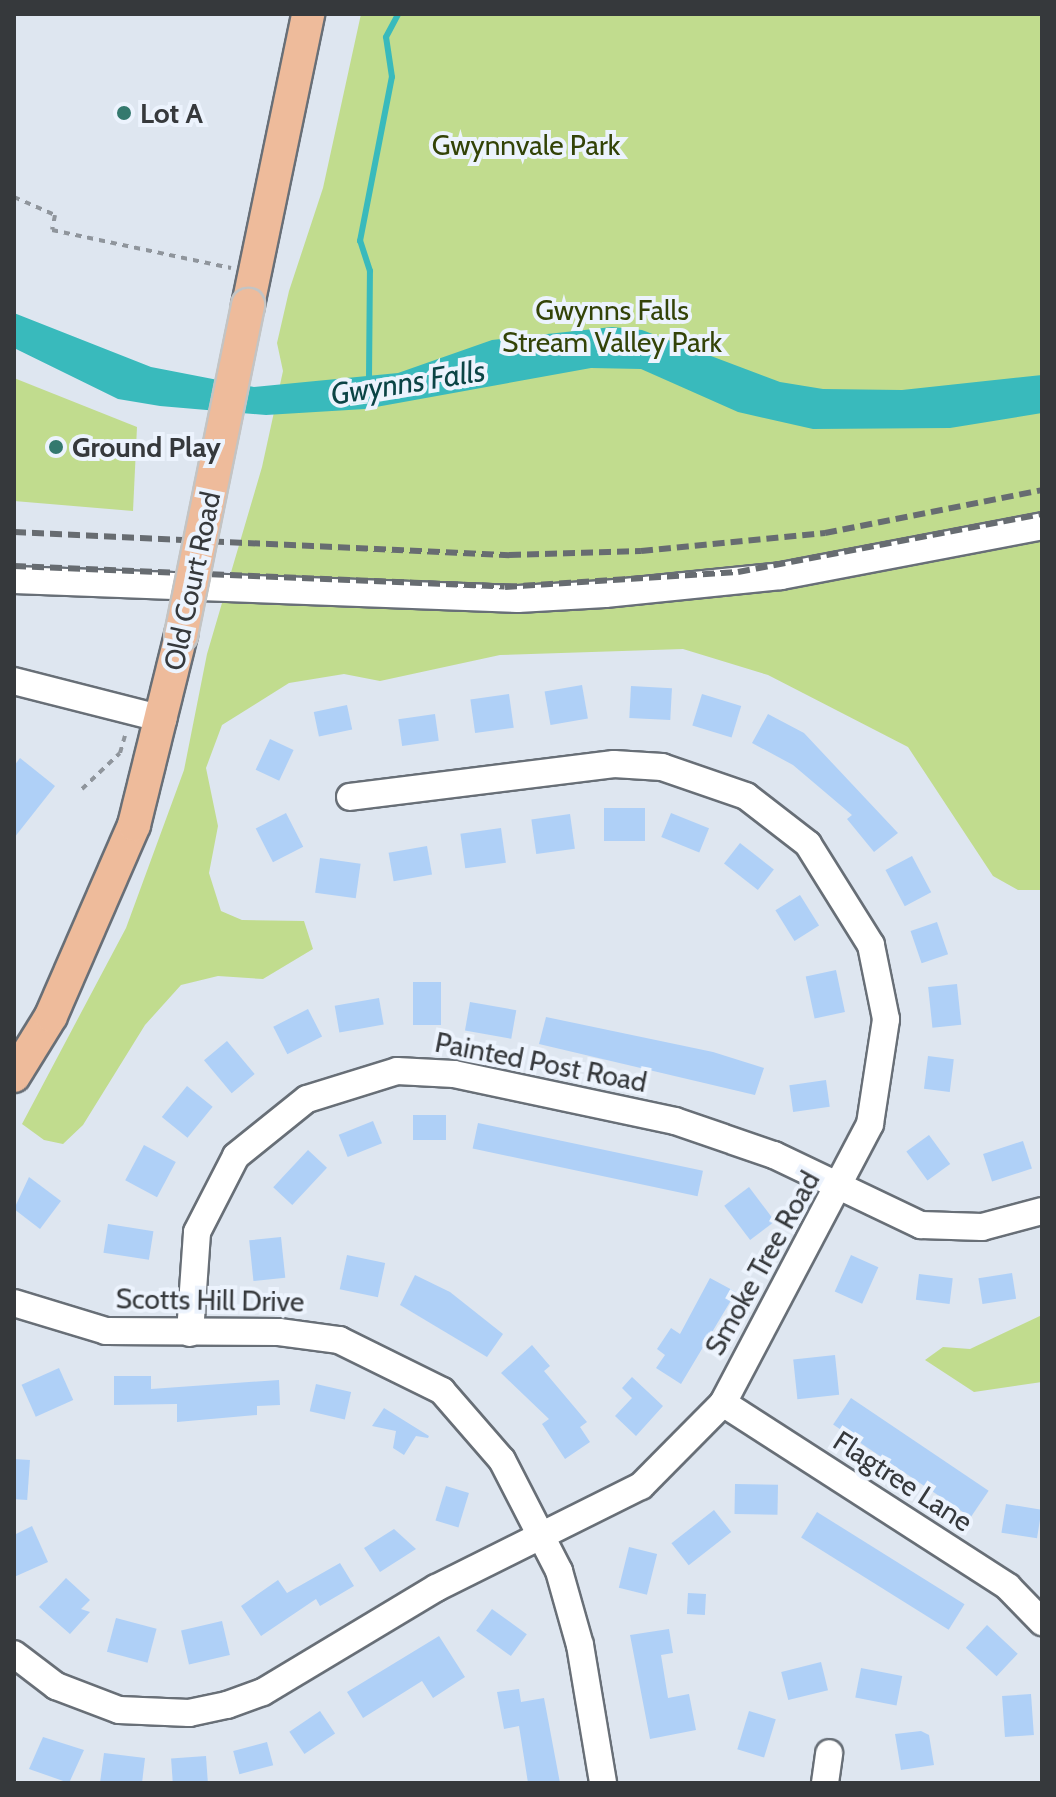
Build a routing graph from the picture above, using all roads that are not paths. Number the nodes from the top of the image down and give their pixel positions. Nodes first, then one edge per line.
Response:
1 (308, 14) edge
2 (1042, 526) edge
3 (14, 580) edge
4 (14, 681) edge
5 (163, 719) junction
6 (350, 797) dead end
7 (14, 1076) edge
8 (839, 1190) junction
9 (1042, 1211) edge
10 (14, 1303) edge
11 (190, 1333) junction
12 (723, 1403) junction
13 (545, 1537) junction
14 (1040, 1612) edge
15 (14, 1654) edge
16 (829, 1753) dead end
17 (603, 1783) edge
18 (825, 1783) edge

1 - 5 main road, Old Court Road, bridge
2 - 3 street
4 - 5 street
5 - 7 main road, Old Court Road
6 - 8 street, Smoke Tree Road
8 - 9 street, Painted Post Road
8 - 11 street, Painted Post Road
8 - 12 street, Smoke Tree Road
10 - 11 street, Scotts Hill Drive
11 - 13 street, Scotts Hill Drive
12 - 13 street, Smoke Tree Road
12 - 14 street, Flagtree Lane
13 - 15 street, Smoke Tree Road
13 - 17 street, Scotts Hill Drive
16 - 18 street

